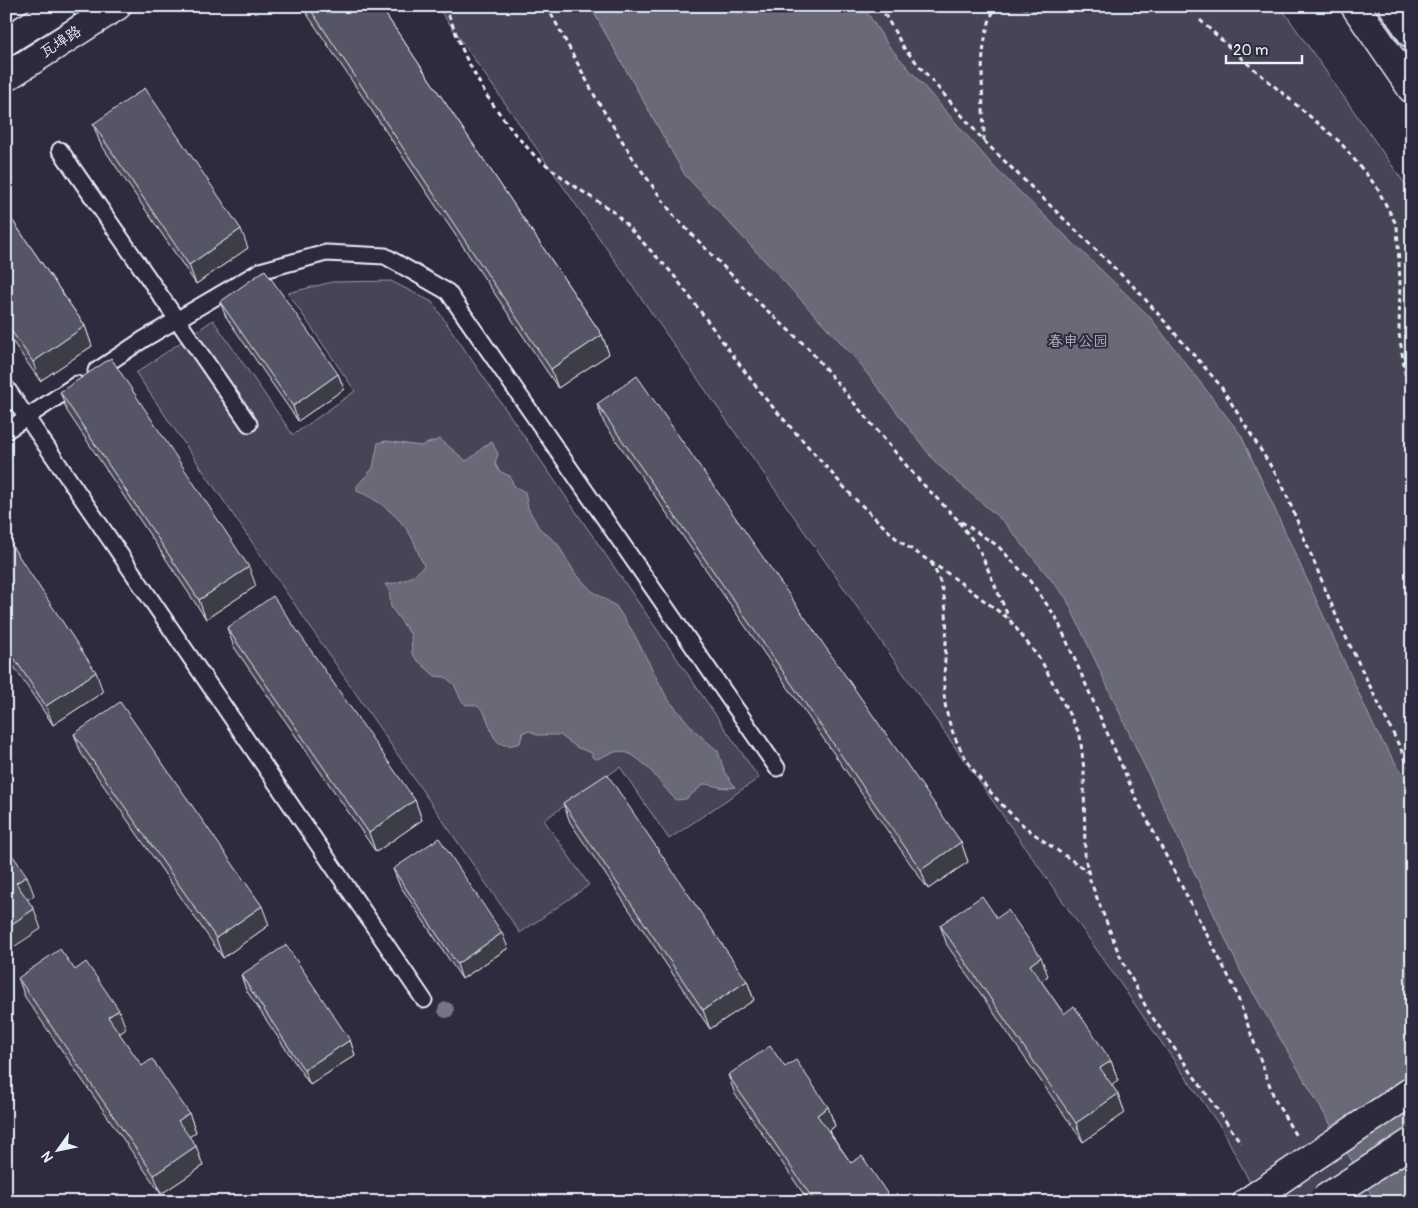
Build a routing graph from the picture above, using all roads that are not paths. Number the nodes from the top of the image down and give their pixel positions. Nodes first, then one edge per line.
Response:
1 (62, 6) edge
2 (117, 6) edge
3 (1355, 6) edge
4 (1393, 6) edge
5 (1412, 34) edge
6 (6, 41) edge
7 (6, 77) edge
8 (1412, 89) edge
9 (60, 150) dead end
10 (6, 387) edge
11 (249, 424) dead end
12 (6, 431) edge
13 (778, 768) dead end
14 (424, 1000) dead end
15 (1412, 1092) edge
16 (1412, 1142) edge
17 (1322, 1201) edge
18 (1247, 1202) edge

1 - 6 street, 瓦埠路
2 - 7 street, 瓦埠路
3 - 8 street
4 - 5 street
9 - 11 lane
10 - 14 lane
12 - 13 lane
15 - 18 street, bridge
16 - 17 street, bridge

